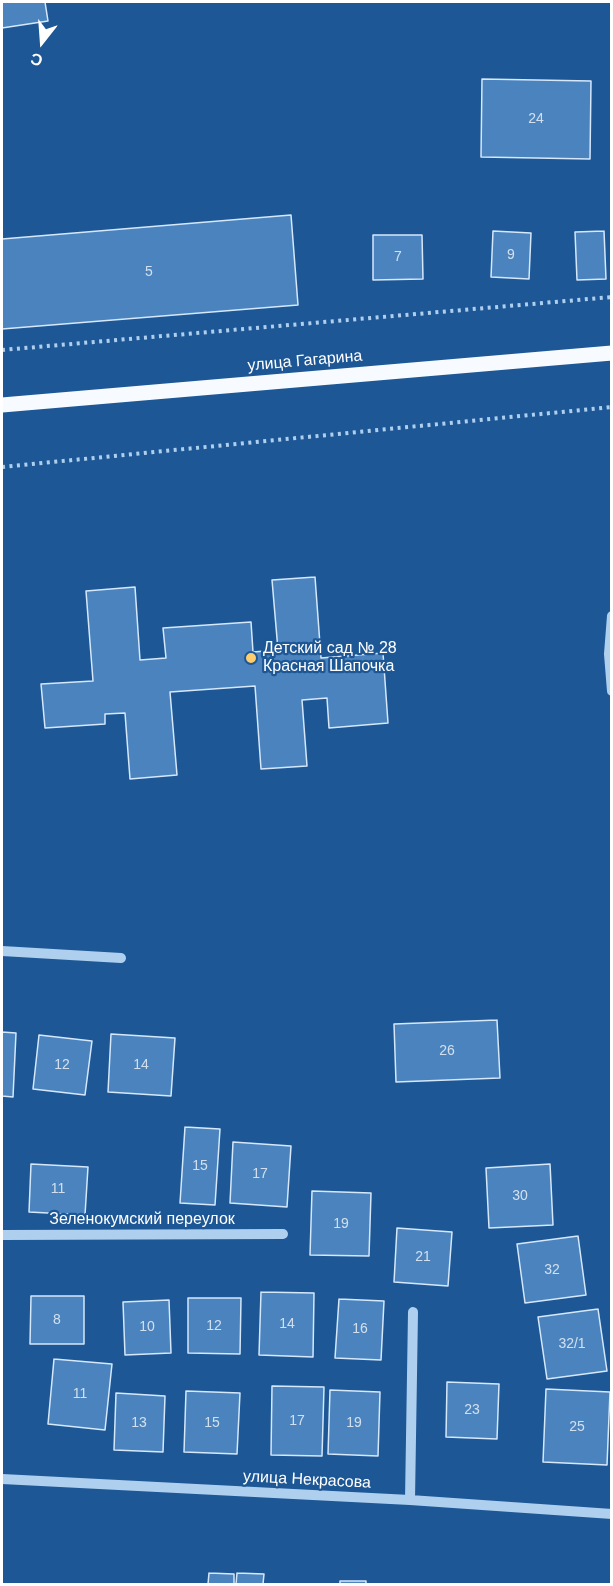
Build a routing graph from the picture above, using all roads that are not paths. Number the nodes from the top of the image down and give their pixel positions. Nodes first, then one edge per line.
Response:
1 (612, 353) edge
2 (2, 405) edge
3 (612, 616) edge
4 (612, 691) edge
5 (2, 951) edge
6 (121, 958) dead end
7 (283, 1234) dead end
8 (2, 1235) edge
9 (412, 1312) dead end
10 (2, 1479) edge
11 (410, 1500) junction
12 (612, 1514) edge

1 - 2 main road, улица Гагарина
3 - 4 street
5 - 6 street
7 - 8 street, Зеленокумский переулок
9 - 11 street
10 - 11 street, улица Некрасова
11 - 12 street, улица Некрасова

